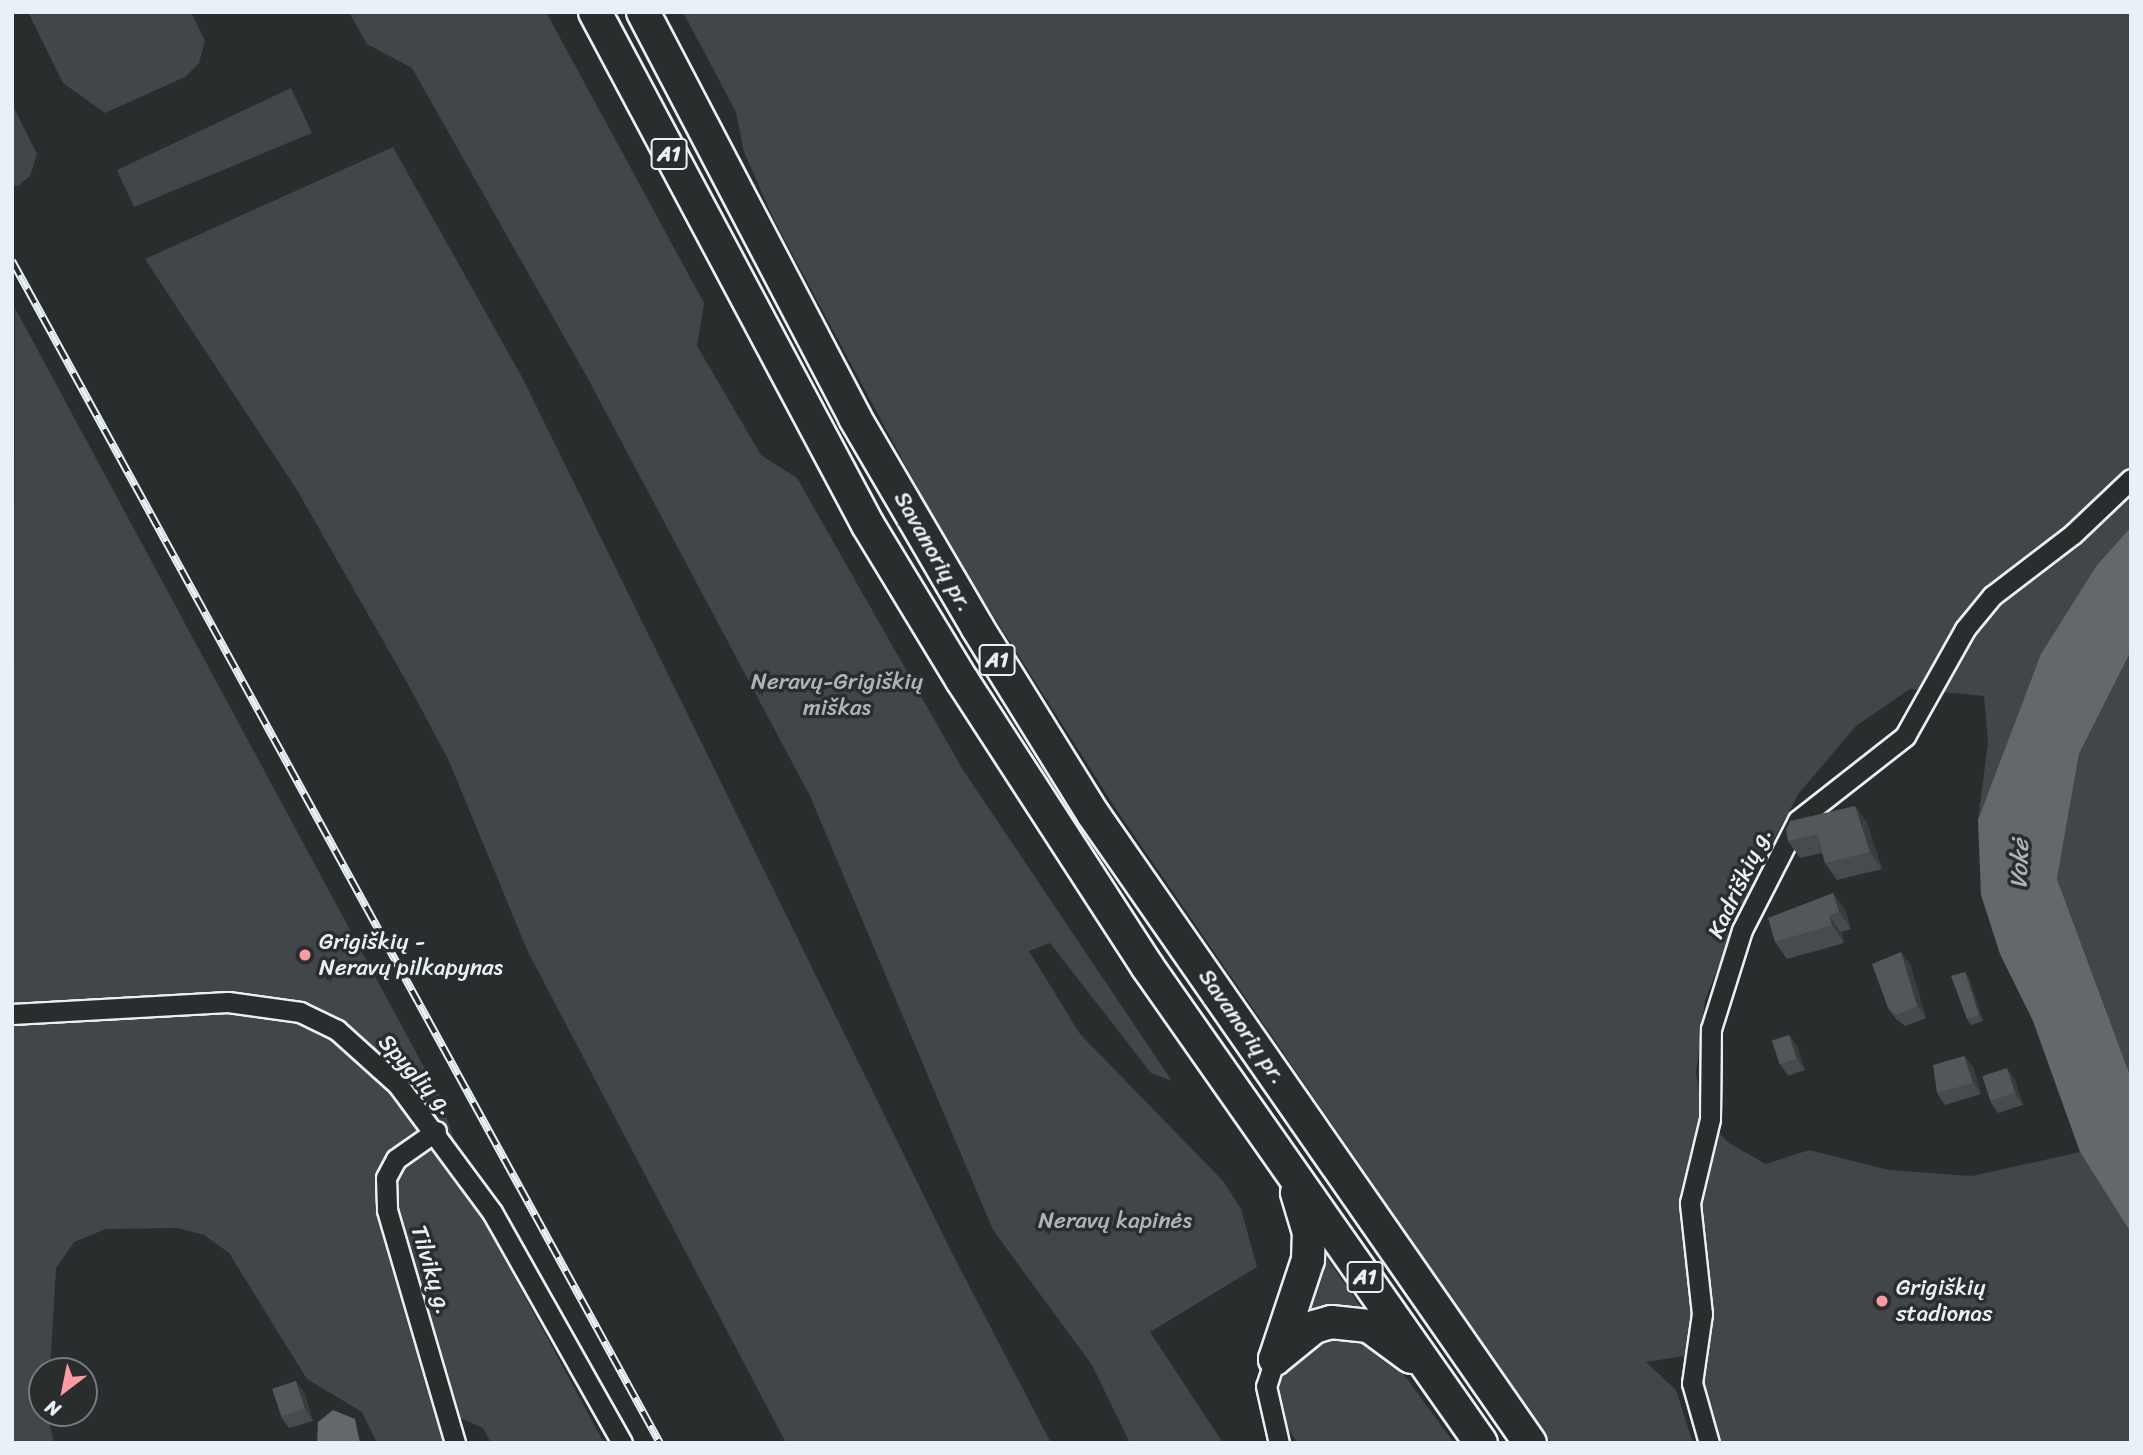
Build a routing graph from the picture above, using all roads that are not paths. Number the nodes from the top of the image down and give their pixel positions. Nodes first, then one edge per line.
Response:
1 (595, 12) edge
2 (643, 12) edge
3 (663, 12) edge
4 (855, 418) junction
5 (2131, 480) edge
6 (12, 1014) edge
7 (436, 1131) junction
8 (1287, 1165) junction
9 (1275, 1359) junction
10 (1443, 1388) junction
11 (455, 1443) edge
12 (622, 1443) edge
13 (1279, 1443) edge
14 (1480, 1443) edge
15 (1530, 1443) edge
16 (1709, 1443) edge

1 - 8 highway, A1
2 - 4 highway, Savanorių pr. / A1
3 - 4 highway
4 - 15 highway, Savanorių pr. / A1
5 - 16 street, Kadriškių g.
6 - 7 street, Spyglių g.
7 - 11 street, Tilvikų g.
7 - 12 street, Spyglių g.
8 - 9 highway
8 - 10 highway, A1
9 - 10 highway
9 - 13 street
10 - 14 highway, A1

